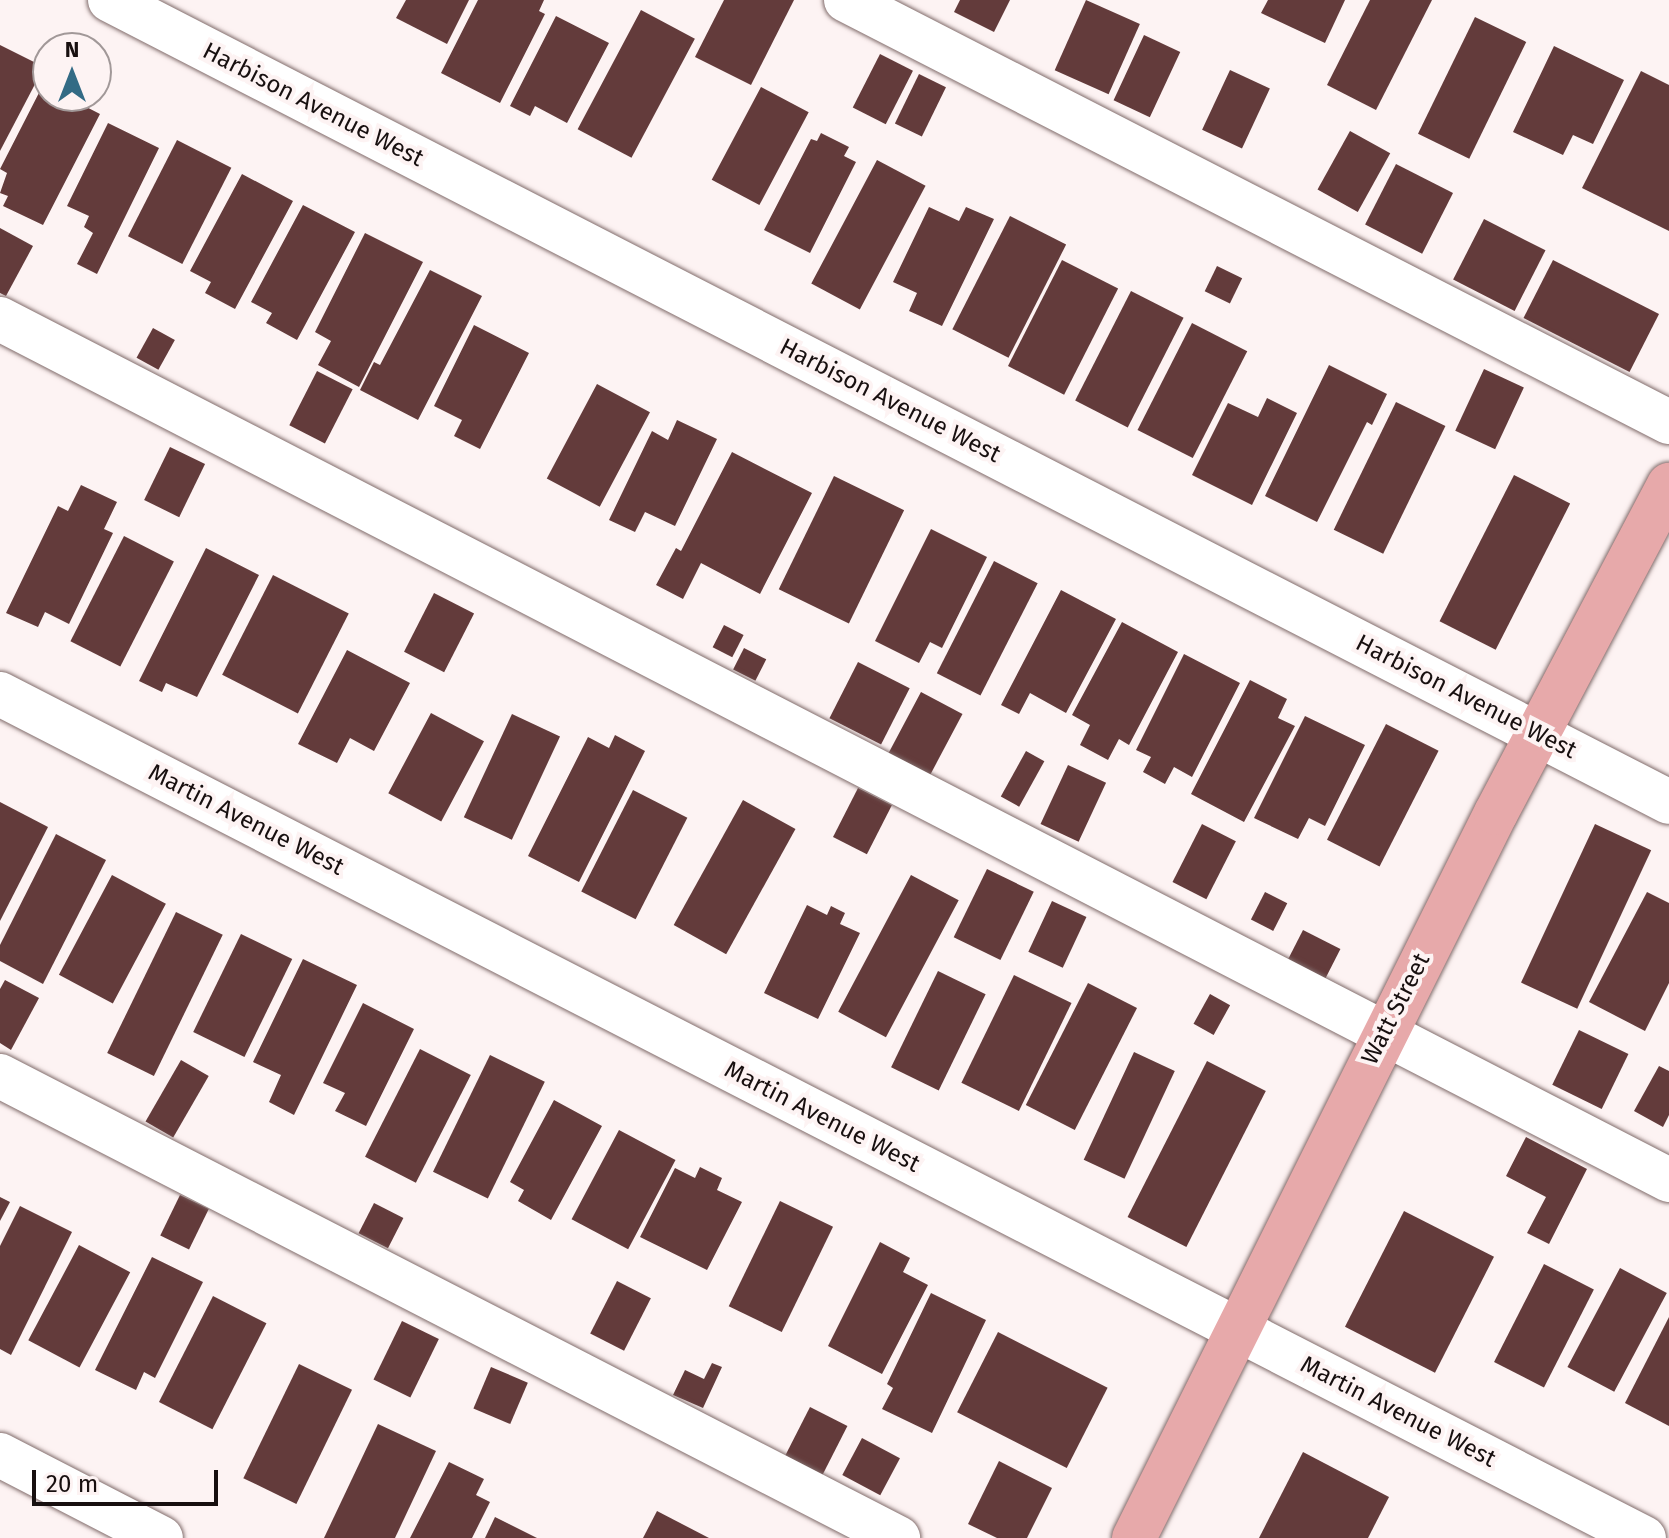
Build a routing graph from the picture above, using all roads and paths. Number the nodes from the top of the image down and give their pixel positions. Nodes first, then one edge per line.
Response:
1 (110, 0) edge
2 (846, 0) edge
3 (0, 319) edge
4 (1669, 422) edge
5 (1669, 485) edge
6 (0, 694) edge
7 (1536, 733) junction
8 (1669, 802) edge
9 (1384, 1033) junction
10 (0, 1076) edge
11 (1669, 1180) edge
12 (1235, 1329) junction
13 (0, 1455) edge
14 (161, 1538) edge
15 (898, 1538) edge
16 (1134, 1538) edge
17 (1644, 1538) edge

1 - 7 street, Harbison Avenue West
2 - 4 street
3 - 9 street
5 - 7 main road, Watt Street
6 - 12 street, Martin Avenue West
7 - 8 street, Harbison Avenue West
7 - 9 main road, Watt Street
9 - 11 street
9 - 12 main road, Watt Street
10 - 15 street
12 - 16 main road, Watt Street
12 - 17 street, Martin Avenue West
13 - 14 street

